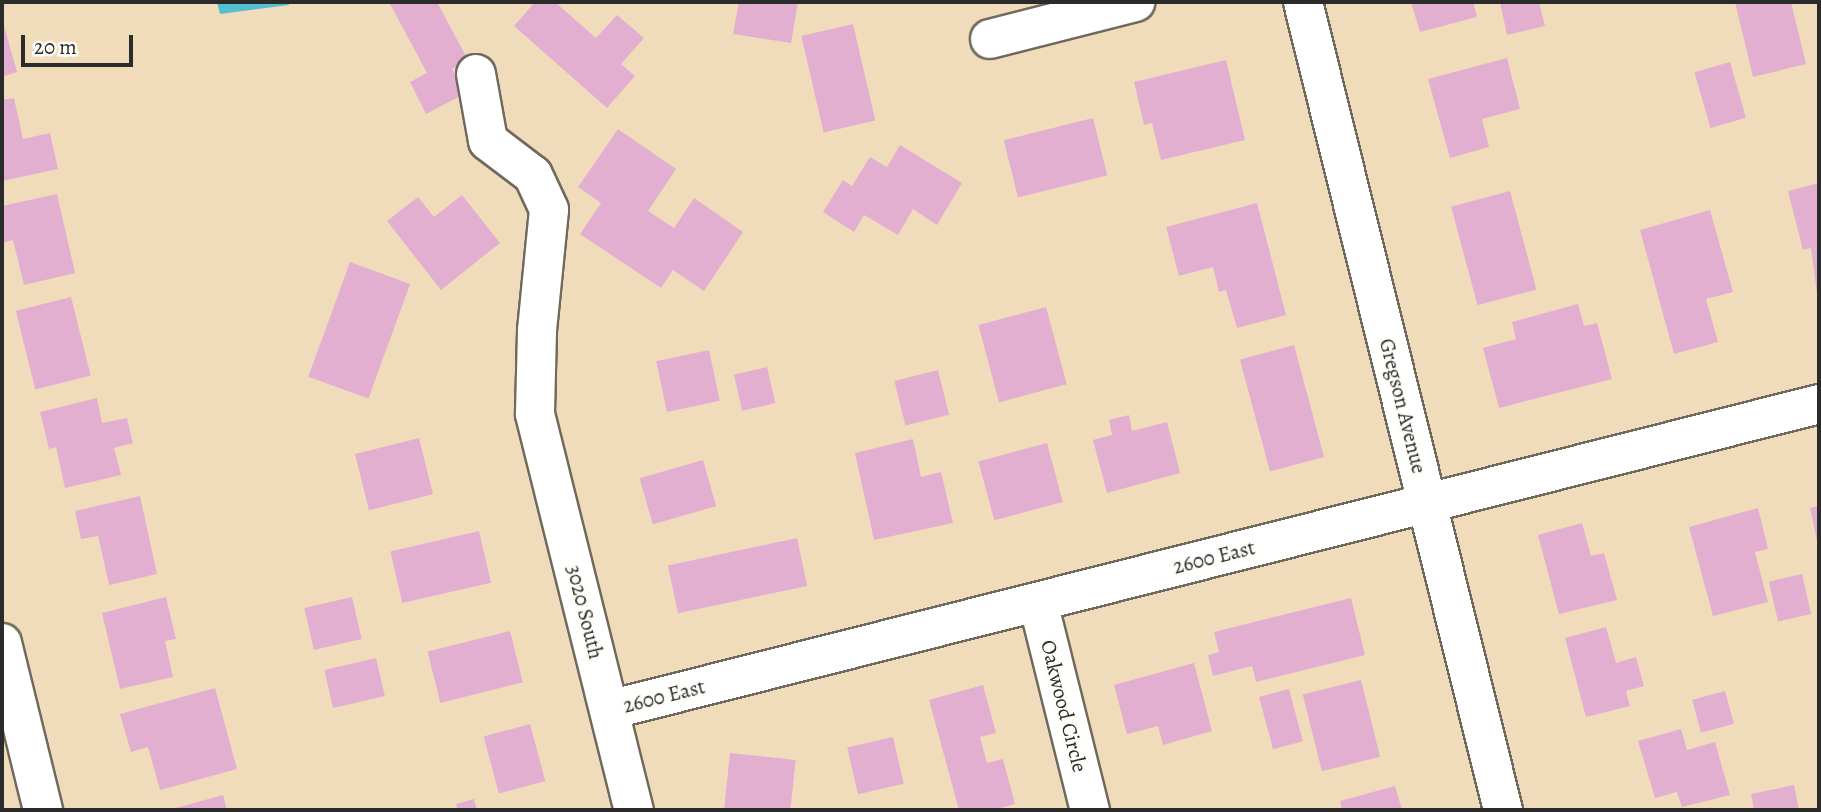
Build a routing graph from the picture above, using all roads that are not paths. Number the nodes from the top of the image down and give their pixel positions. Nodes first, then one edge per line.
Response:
1 (1135, 2) edge
2 (1303, 2) edge
3 (990, 39) dead end
4 (475, 74) dead end
5 (1819, 404) edge
6 (1428, 503) junction
7 (1038, 602) junction
8 (2, 643) edge
9 (609, 710) junction
10 (43, 810) edge
11 (634, 810) edge
12 (1090, 810) edge
13 (1503, 810) edge

1 - 3 street
2 - 6 street, Gregson Avenue
4 - 9 street, 3020 South
5 - 6 street, 2600 East
6 - 7 street, 2600 East
6 - 13 street, Gregson Avenue
7 - 9 street, 2600 East
7 - 12 street, Oakwood Circle
8 - 10 street
9 - 11 street, 3020 South

